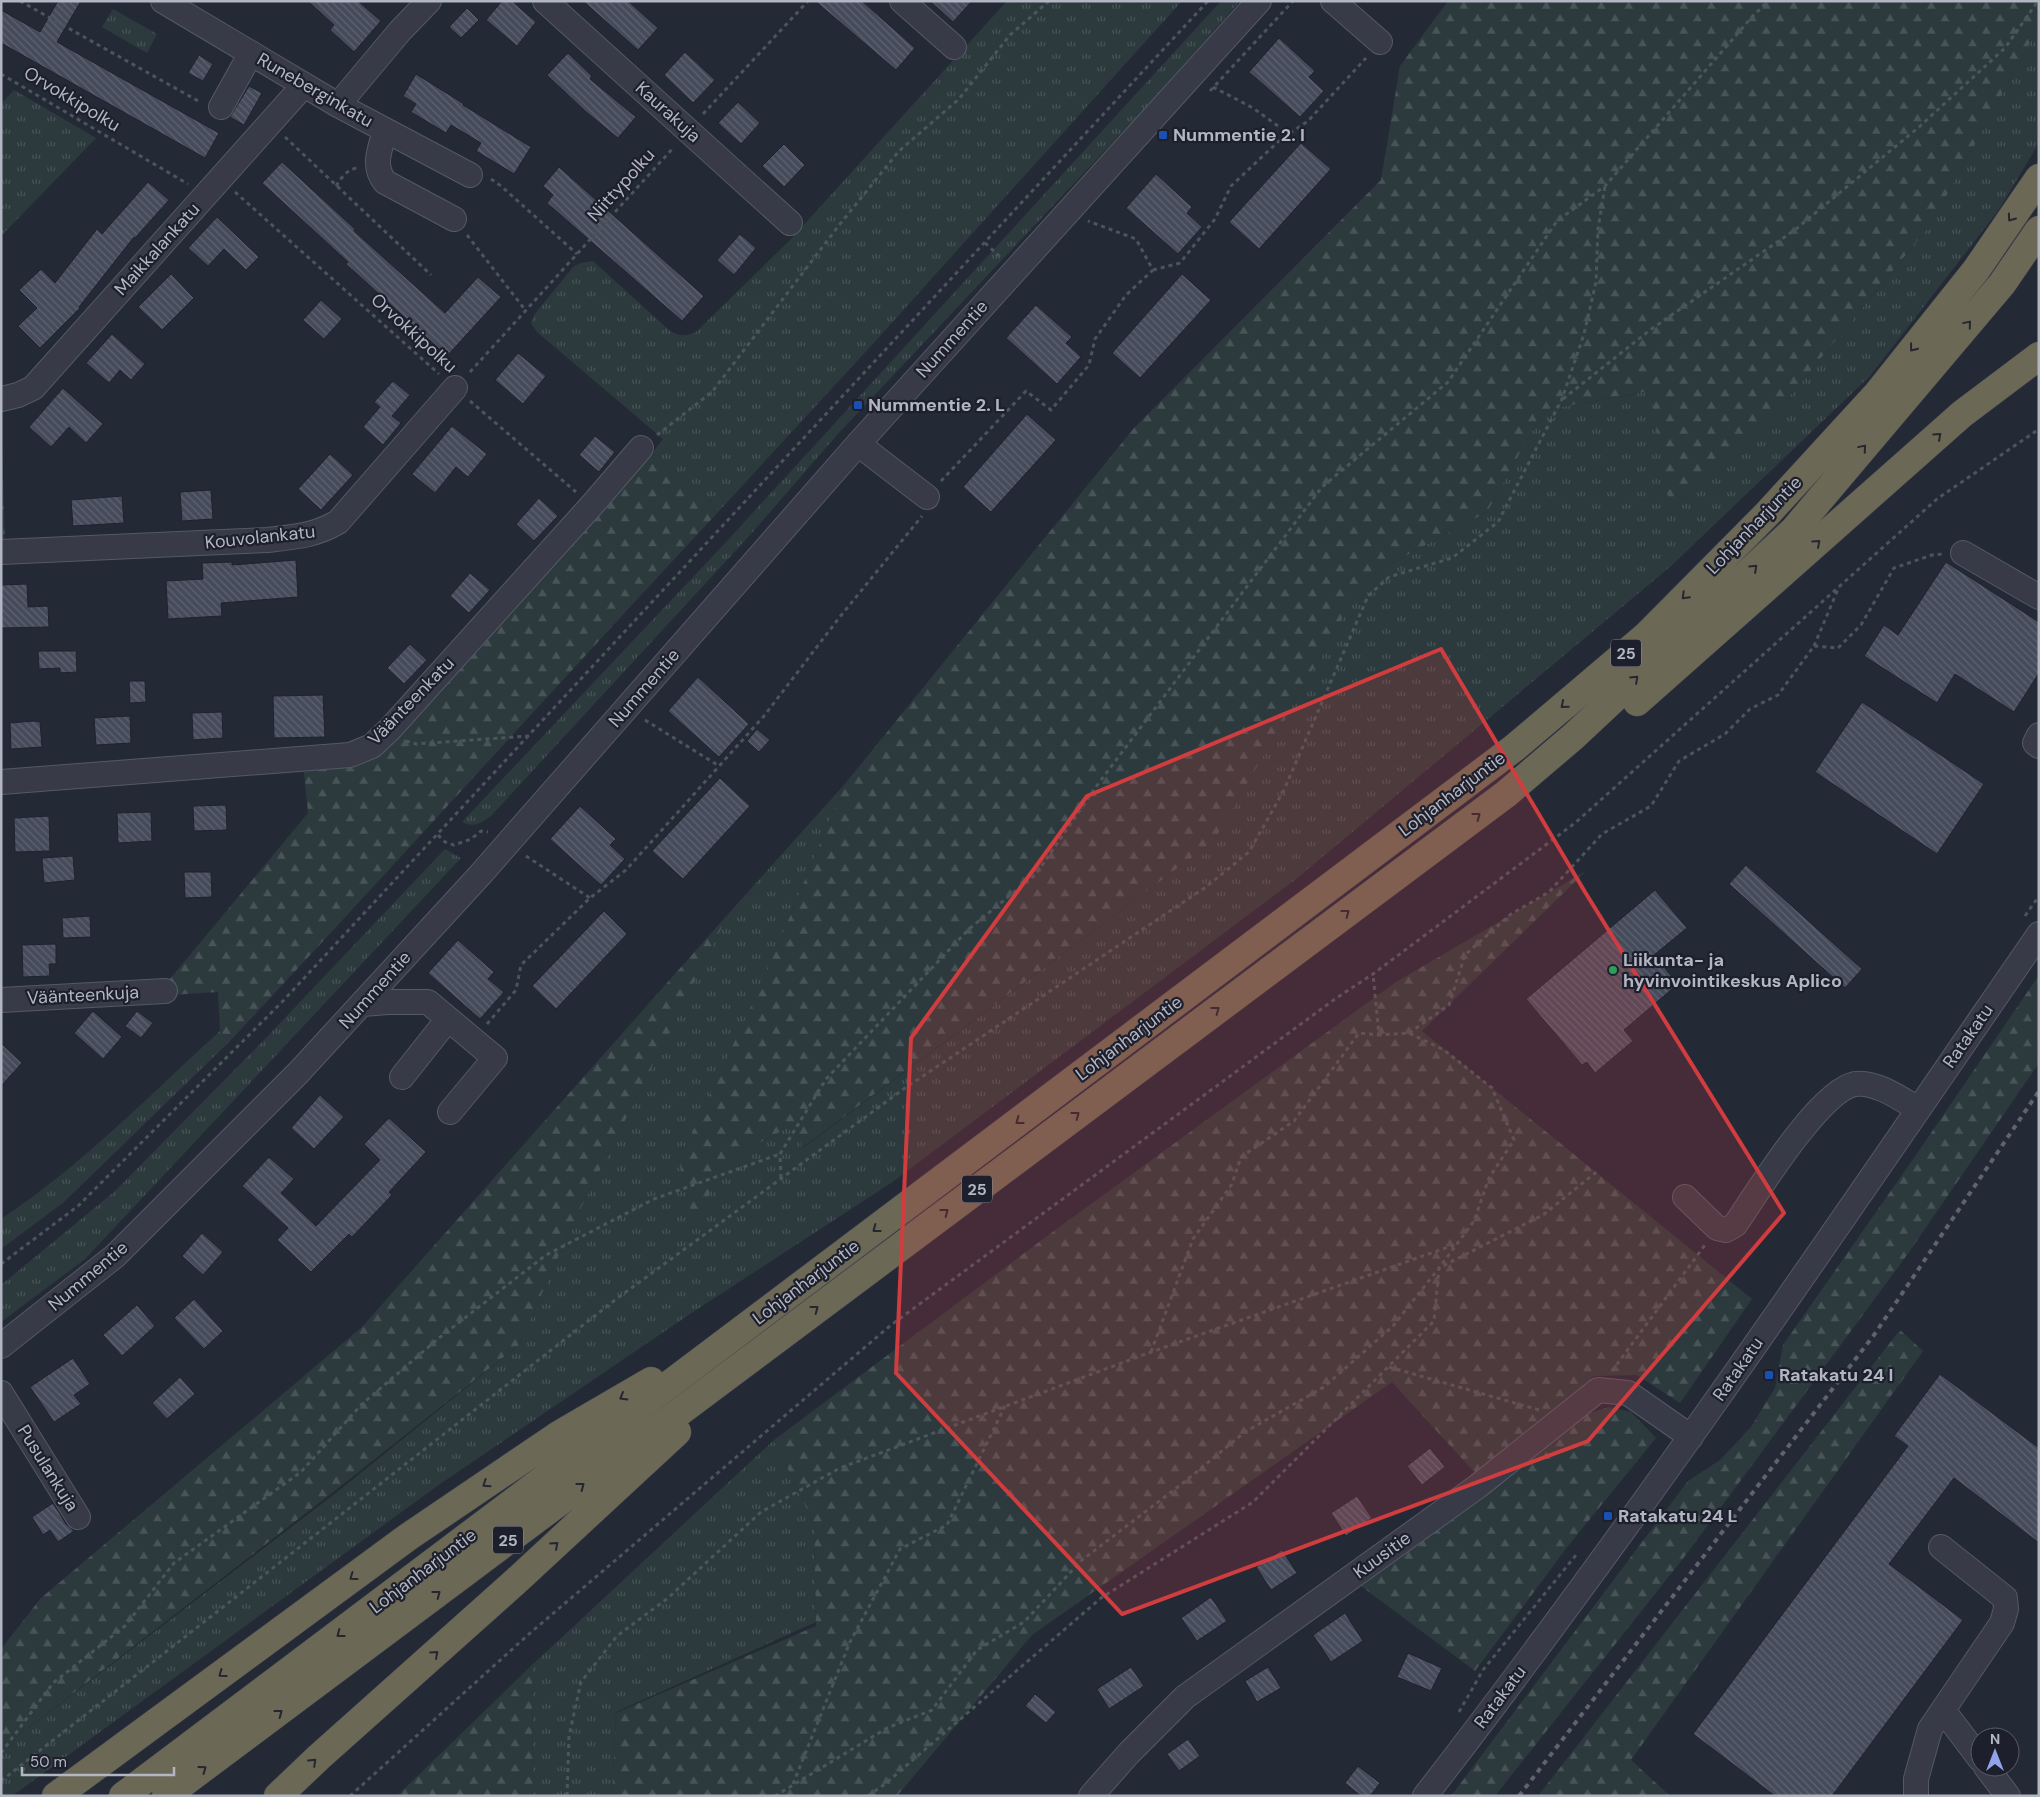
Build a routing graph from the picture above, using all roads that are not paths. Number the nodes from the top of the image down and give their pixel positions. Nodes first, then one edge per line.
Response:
1 (163, 1) edge
2 (428, 1) edge
3 (545, 1) edge
4 (902, 1) edge
5 (1259, 1) edge
6 (1334, 1) edge
7 (1380, 42) road end
8 (954, 47) dead end
9 (251, 53) junction
10 (304, 84) junction
11 (338, 105) junction
12 (221, 107) road end
13 (385, 131) junction
14 (470, 175) dead end
15 (2039, 178) edge
16 (454, 219) road end
17 (790, 223) dead end
18 (2039, 230) edge
19 (2039, 356) edge
20 (455, 388) road end
21 (1, 400) edge
22 (858, 444) junction
23 (641, 448) road end
24 (927, 497) road end
25 (1, 552) edge
26 (1963, 553) road end
27 (2039, 597) edge
28 (2039, 735) edge
29 (1574, 736) junction
30 (2039, 746) edge
31 (1, 782) edge
32 (2039, 934) edge
33 (165, 991) dead end
34 (1, 1000) edge
35 (362, 1004) junction
36 (448, 1019) junction
37 (402, 1077) dead end
38 (1918, 1109) junction
39 (450, 1112) dead end
40 (1685, 1197) dead end
41 (756, 1320) junction
42 (776, 1339) junction
43 (1, 1346) edge
44 (1, 1392) edge
45 (1691, 1437) junction
46 (78, 1517) dead end
47 (1941, 1547) dead end
48 (1943, 1710) junction
49 (1970, 1746) edge
50 (1994, 1777) edge
51 (56, 1796) edge
52 (123, 1796) edge
53 (166, 1796) edge
54 (278, 1796) edge
55 (1091, 1796) edge
56 (1425, 1796) edge
57 (1916, 1796) edge
58 (2008, 1796) edge

1 - 9 street, Runeberginkatu
2 - 11 street
3 - 17 street, Kaurakuja
4 - 8 street
5 - 22 street, Nummentie
6 - 7 street
9 - 10 street, Runeberginkatu
9 - 12 street
10 - 11 street, Runeberginkatu
10 - 21 street, Maikkalankatu
11 - 13 street, Runeberginkatu
13 - 14 street, Runeberginkatu
13 - 16 street
15 -> 41 highway, Lohjanharjuntie / 25
29 -> 18 highway, Lohjanharjuntie / 25
29 -> 19 highway
20 - 25 street, Kouvolankatu
22 - 24 street
22 - 35 street, Nummentie
23 - 31 street, Väänteenkatu
26 - 27 street
28 - 30 street
42 -> 29 highway, Lohjanharjuntie / 25
32 - 38 street, Ratakatu
33 - 34 street, Väänteenkuja
35 - 36 street
35 - 43 street, Nummentie
36 - 37 street
36 - 39 street
38 - 40 street
38 - 45 street, Ratakatu
41 -> 51 highway
41 -> 52 highway, Lohjanharjuntie / 25
53 -> 42 highway, Lohjanharjuntie / 25
54 -> 42 highway
44 - 46 street, Pusulankuja
45 - 55 street, Kuusitie
45 - 56 street, Ratakatu
47 - 48 street
48 - 49 street
48 - 57 street
50 - 58 street

